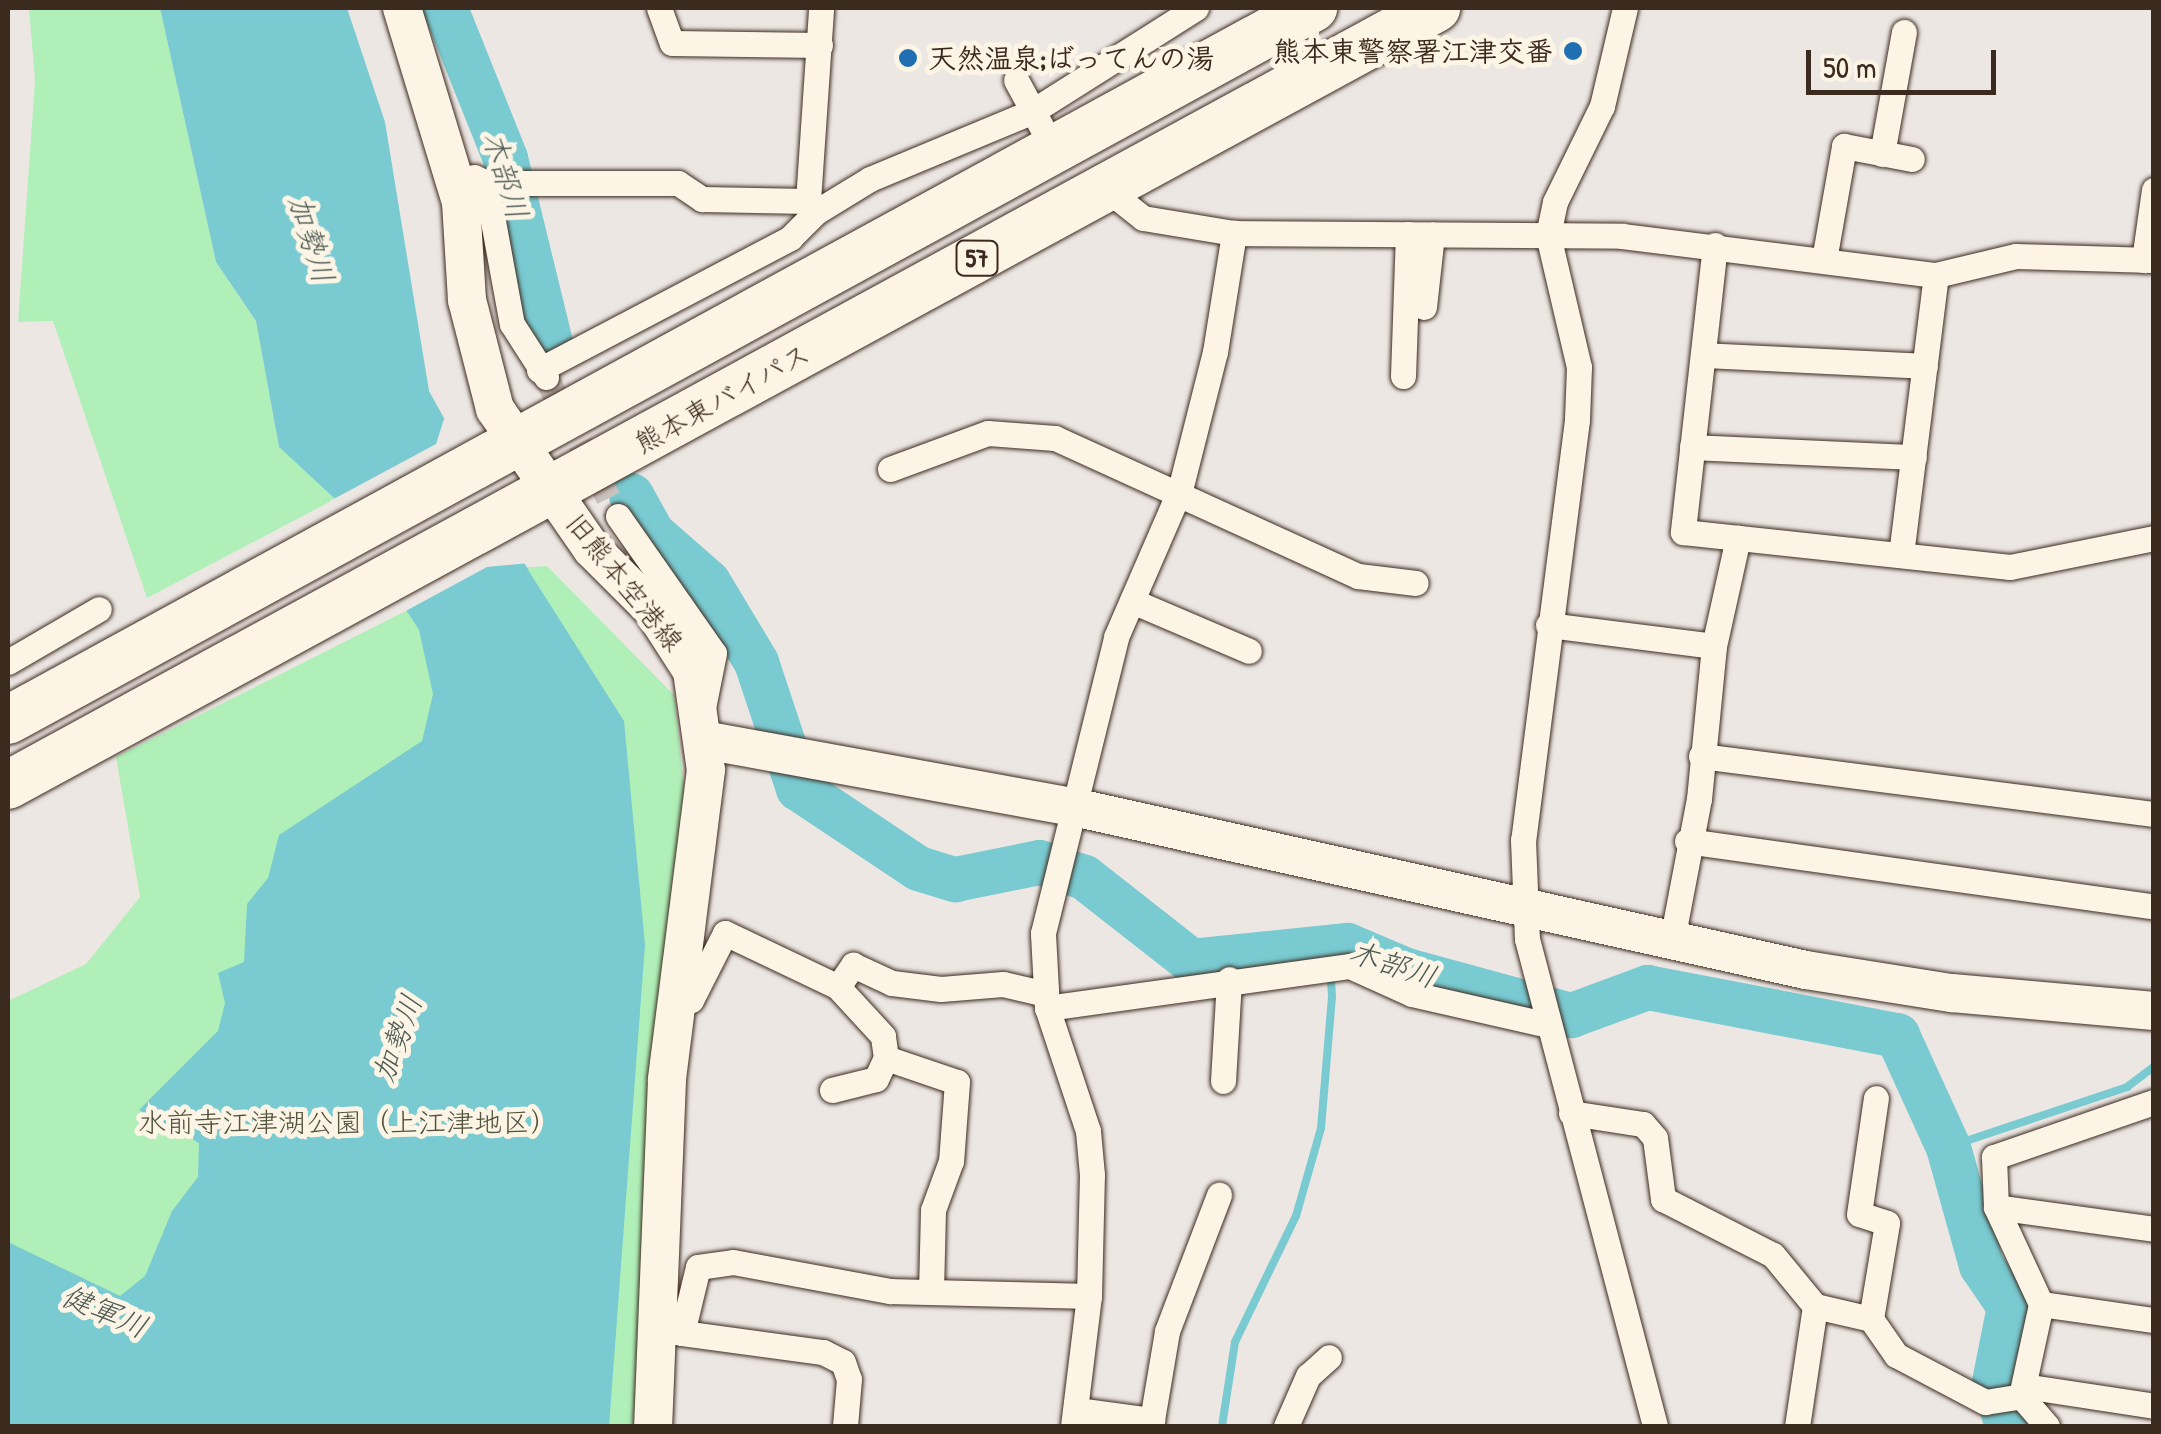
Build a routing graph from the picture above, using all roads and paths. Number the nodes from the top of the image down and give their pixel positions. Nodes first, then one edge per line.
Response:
1 (402, 8) edge
2 (659, 8) edge
3 (821, 8) edge
4 (1196, 8) edge
5 (1312, 8) edge
6 (1436, 8) edge
7 (1625, 8) edge
8 (1904, 32) dead end
9 (820, 45) junction
10 (1016, 80) dead end
11 (1044, 130) junction
12 (1882, 154) junction
13 (1912, 160) dead end
14 (452, 165) junction
15 (486, 183) junction
16 (1105, 188) junction
17 (2154, 190) edge
18 (812, 206) junction
19 (1234, 233) junction
20 (1420, 234) junction
21 (1548, 235) junction
22 (1715, 245) junction
23 (1824, 260) junction
24 (2149, 260) edge
25 (1936, 275) junction
26 (1424, 307) dead end
27 (1703, 355) junction
28 (1925, 366) junction
29 (1403, 376) dead end
30 (1692, 446) junction
31 (504, 450) junction
32 (1914, 458) junction
33 (890, 469) dead end
34 (1180, 490) junction
35 (536, 499) junction
36 (618, 516) tunnel mouth
37 (1738, 538) junction
38 (2154, 538) edge
39 (1901, 555) junction
40 (1416, 583) dead end
41 (1132, 601) junction
42 (100, 610) dead end
43 (1548, 626) junction
44 (1714, 646) junction
45 (1249, 651) dead end
46 (8, 662) edge
47 (8, 720) edge
48 (702, 729) junction
49 (1702, 756) junction
50 (8, 785) edge
51 (1078, 808) junction
52 (2154, 814) edge
53 (1687, 841) junction
54 (1528, 906) junction
55 (2154, 908) edge
56 (1672, 940) junction
57 (1229, 979) junction
58 (838, 988) junction
59 (675, 999) junction
60 (1046, 1001) junction
61 (2154, 1010) edge
62 (1549, 1025) junction
63 (886, 1058) junction
64 (1223, 1081) dead end
65 (832, 1090) dead end
66 (1876, 1098) dead end
67 (2154, 1102) edge
68 (1571, 1113) junction
69 (2112, 1118) junction
70 (2154, 1125) edge
71 (1219, 1195) dead end
72 (1996, 1206) junction
73 (2154, 1229) edge
74 (931, 1291) junction
75 (1088, 1296) junction
76 (2041, 1304) junction
77 (1815, 1306) junction
78 (1870, 1320) junction
79 (2154, 1320) edge
80 (670, 1331) junction
81 (1329, 1357) dead end
82 (2022, 1391) junction
83 (2154, 1406) edge
84 (1075, 1418) edge
85 (1152, 1423) edge
86 (653, 1426) edge
87 (845, 1426) edge
88 (1286, 1426) edge
89 (1654, 1426) edge
90 (1796, 1426) edge
91 (2048, 1426) edge

1 - 14 street, 旧熊本空港線
2 - 9 street
3 - 9 street
4 - 11 street
5 - 11 highway, 熊本東バイパス / 57
6 - 16 highway, 熊本東バイパス / 57
7 - 21 street
8 - 12 street
9 - 18 street
10 - 11 street
11 - 18 street
11 - 31 highway, 熊本東バイパス / 57
12 - 13 street
12 - 23 street
14 - 15 street
14 - 31 street, 旧熊本空港線
15 - 18 street
15 - 18 street
16 - 19 street
16 - 35 highway, 熊本東バイパス / 57
17 - 24 street
19 - 20 street
19 - 34 street
20 - 21 street
20 - 26 street
20 - 29 street
21 - 22 street
21 - 43 street
22 - 23 street
22 - 27 street
23 - 25 street
24 - 25 street
25 - 28 street
27 - 28 street
27 - 30 street
28 - 32 street
30 - 32 street
30 - 37 street
31 - 35 street, 旧熊本空港線
31 - 47 highway, 熊本東バイパス / 57
32 - 39 street
33 - 34 street
34 - 40 street
34 - 41 street
35 - 48 street, 旧熊本空港線
35 - 50 highway, 熊本東バイパス / 57
36 - 48 street
37 - 39 street
37 - 44 street
38 - 39 street
41 - 45 street
41 - 51 street
42 - 46 street
43 - 44 street
43 - 54 street
44 - 49 street
48 - 51 street
48 - 59 street, 旧熊本空港線
49 - 52 street
49 - 53 street
51 - 54 street
51 - 60 street
53 - 55 street
53 - 56 street
54 - 56 street
54 - 62 street
56 - 61 street
57 - 60 street
57 - 62 street
57 - 64 street
58 - 59 street
58 - 60 street
58 - 63 street
59 - 80 street, 旧熊本空港線
60 - 75 street
62 - 68 street
63 - 65 street
63 - 74 street
66 - 78 street
67 - 69 street
68 - 77 street
68 - 89 street
69 - 70 street
69 - 72 street
71 - 85 street
72 - 73 street
72 - 76 street
74 - 75 street
74 - 80 street
75 - 84 street
76 - 79 street
76 - 82 street
77 - 78 street
77 - 90 street
78 - 82 street
80 - 86 street, 旧熊本空港線
80 - 87 street
81 - 88 street
82 - 83 street
82 - 91 street
84 - 85 street

